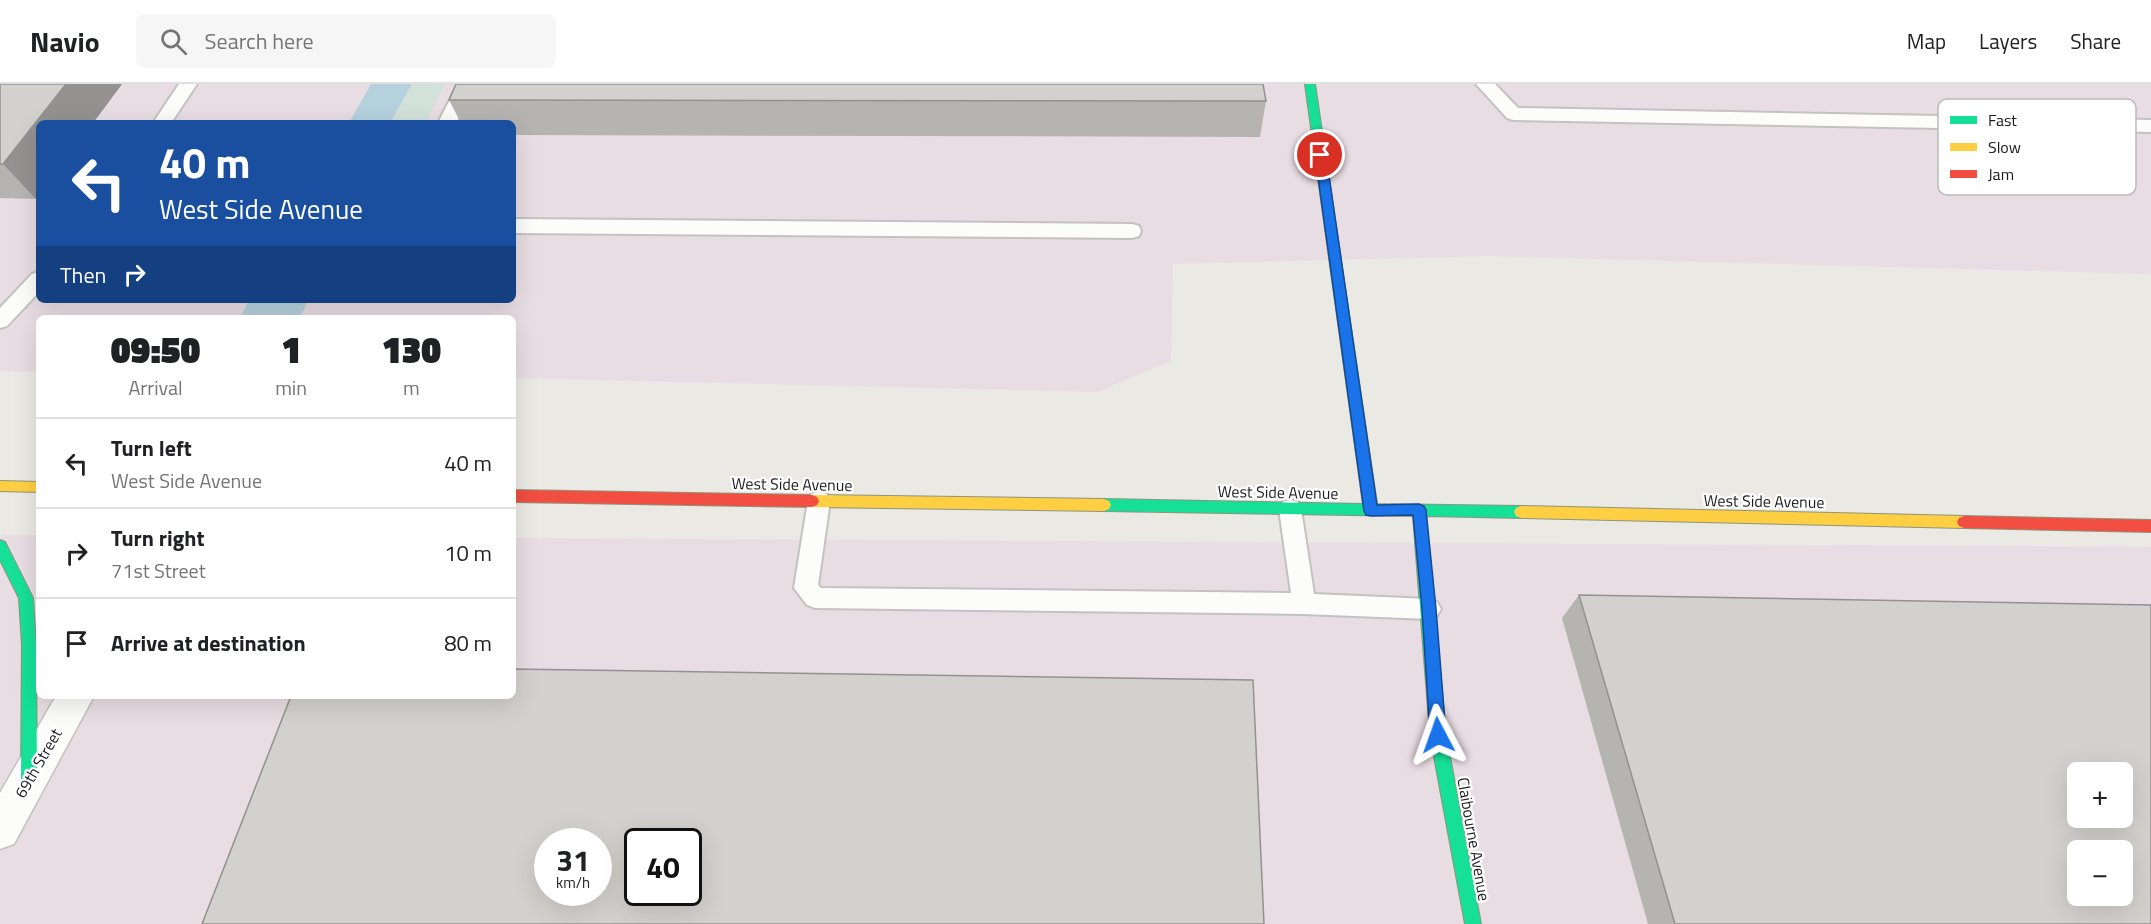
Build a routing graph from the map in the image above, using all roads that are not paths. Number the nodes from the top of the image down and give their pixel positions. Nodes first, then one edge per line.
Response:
1 (188, 84) edge
2 (467, 84) edge
3 (1310, 84) edge
4 (1485, 84) edge
5 (164, 120) edge
6 (449, 120) edge
7 (1938, 122) edge
8 (2136, 126) edge
9 (2151, 126) edge
10 (516, 226) edge
11 (1132, 231) dead end
12 (36, 282) edge
13 (0, 321) edge
14 (0, 486) edge
15 (36, 487) edge
16 (516, 496) edge
17 (819, 501) junction
18 (1290, 509) junction
19 (1419, 510) junction
20 (1371, 511) junction
21 (2151, 526) edge
22 (0, 546) edge
23 (1304, 604) junction
24 (1429, 609) junction
25 (74, 699) edge
26 (29, 778) junction
27 (0, 830) edge
28 (1473, 924) edge

1 - 5 lane
2 - 6 lane
3 - 20 street
4 - 7 lane
8 - 9 lane
10 - 11 lane
12 - 13 lane
14 - 15 street
16 - 17 street, West Side Avenue
17 - 18 street, West Side Avenue
17 - 23 lane
18 - 20 street, West Side Avenue
18 - 23 lane
19 - 20 street, West Side Avenue
19 - 21 street, West Side Avenue
19 - 24 street, Claibourne Avenue
22 - 26 street
23 - 24 lane
24 - 28 street, Claibourne Avenue
25 - 26 street, 69th Street
26 - 27 street, 69th Street

